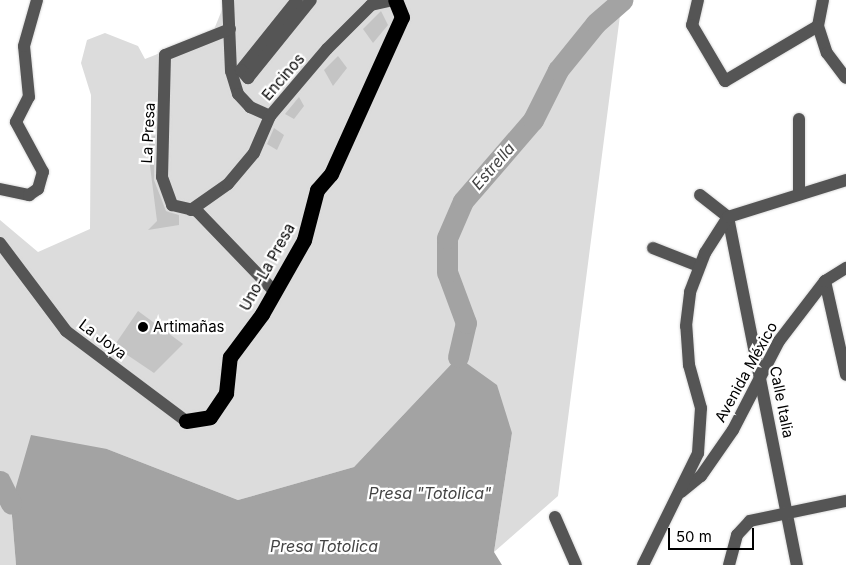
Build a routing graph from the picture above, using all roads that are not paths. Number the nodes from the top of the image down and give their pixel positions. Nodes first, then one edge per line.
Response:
1 (37, 0) edge
2 (228, 0) edge
3 (297, 0) edge
4 (311, 0) edge
5 (393, 0) edge
6 (698, 0) edge
7 (823, 0) edge
8 (818, 26) junction
9 (230, 29) junction
10 (846, 78) edge
11 (270, 116) junction
12 (799, 120) dead end
13 (846, 180) edge
14 (0, 189) edge
15 (799, 194) junction
16 (700, 196) dead end
17 (191, 210) junction
18 (728, 217) junction
19 (0, 243) edge
20 (653, 248) dead end
21 (699, 266) junction
22 (846, 268) edge
23 (825, 281) junction
24 (273, 290) junction
25 (760, 375) junction
26 (846, 375) edge
27 (186, 421) joint
28 (677, 496) junction
29 (846, 500) edge
30 (786, 513) junction
31 (555, 517) dead end
32 (576, 565) edge
33 (643, 565) edge
34 (729, 565) edge
35 (797, 565) edge

1 - 14 street
2 - 9 street
3 - 4 street
5 - 11 street, Encinos
5 - 24 highway, Uno-La Presa
6 - 8 street
7 - 8 street
8 - 10 street
9 - 11 street
9 - 17 street, La Presa
11 - 17 street, Encinos
12 - 15 street
13 - 15 street
15 - 18 street
16 - 18 street
17 - 24 street, La Presa
18 - 21 street
18 - 25 street, Calle Italia
19 - 27 street, La Joya
20 - 21 street
21 - 28 street
22 - 23 street, Avenida México
23 - 25 street, Avenida México
23 - 26 street
24 - 27 highway, Uno-La Presa
25 - 28 street, Avenida México
25 - 30 street, Calle Italia
28 - 33 street
29 - 30 street
30 - 34 street
30 - 35 street, Calle Italia
31 - 32 street

